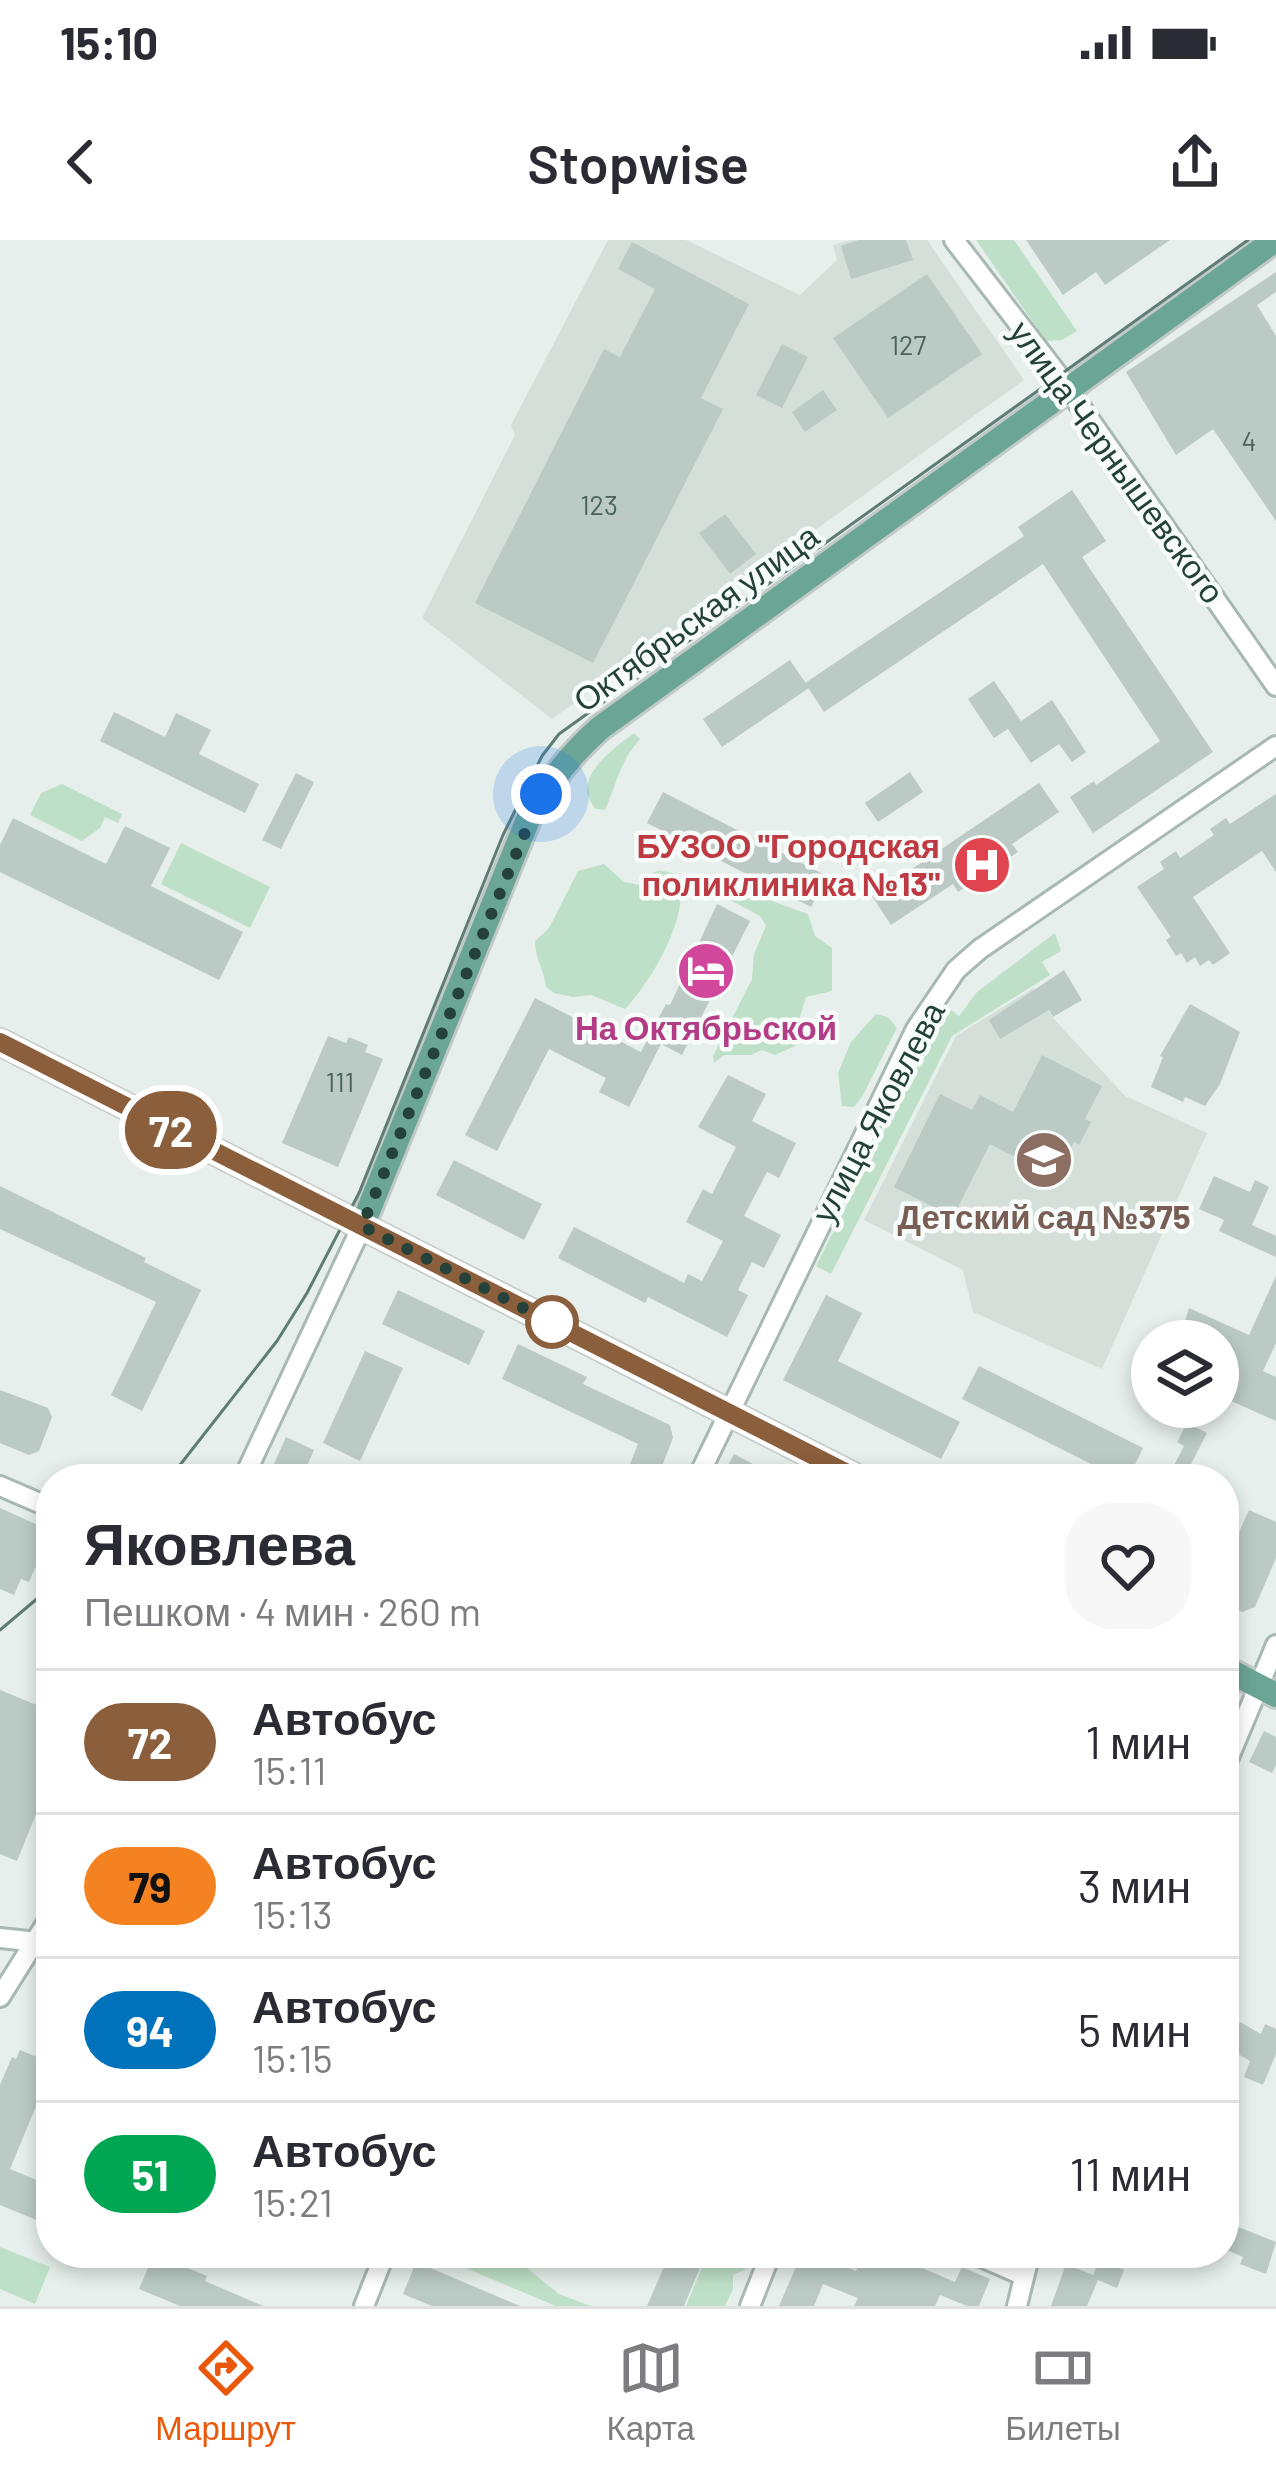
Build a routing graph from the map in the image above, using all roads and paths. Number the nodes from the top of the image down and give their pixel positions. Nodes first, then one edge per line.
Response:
1 (954, 240) edge
2 (1275, 240) edge
3 (1067, 389) junction
4 (1276, 686) edge
5 (1276, 746) edge
6 (0, 1042) edge
7 (362, 1226) junction
8 (728, 1411) junction
9 (250, 1464) edge
10 (704, 1464) edge
11 (830, 1464) edge
12 (0, 1486) edge
13 (36, 1502) edge
14 (1276, 1645) edge
15 (1239, 1676) edge
16 (1267, 1690) edge
17 (1239, 1741) edge
18 (0, 1939) edge
19 (36, 1944) edge
20 (36, 1954) edge
21 (0, 1997) edge
22 (380, 2268) edge
23 (765, 2268) edge
24 (1006, 2268) edge
25 (1025, 2268) edge
26 (1022, 2275) junction
27 (364, 2306) edge
28 (750, 2306) edge
29 (1017, 2306) edge

1 - 3 street, улица Чернышевского
2 - 3 main road, Октябрьская улица
3 - 4 street, улица Чернышевского
3 - 7 main road, Октябрьская улица
5 - 8 street, улица Яковлева
6 - 7 main road
7 - 8 main road
7 - 9 street, Октябрьская улица
8 - 10 street, улица Яковлева
8 - 11 main road
12 - 13 street
14 - 16 street
15 - 16 main road
16 - 17 street
18 - 19 street
20 - 21 street
22 - 27 street
23 - 28 street
24 - 26 street
25 - 26 street
26 - 29 street

